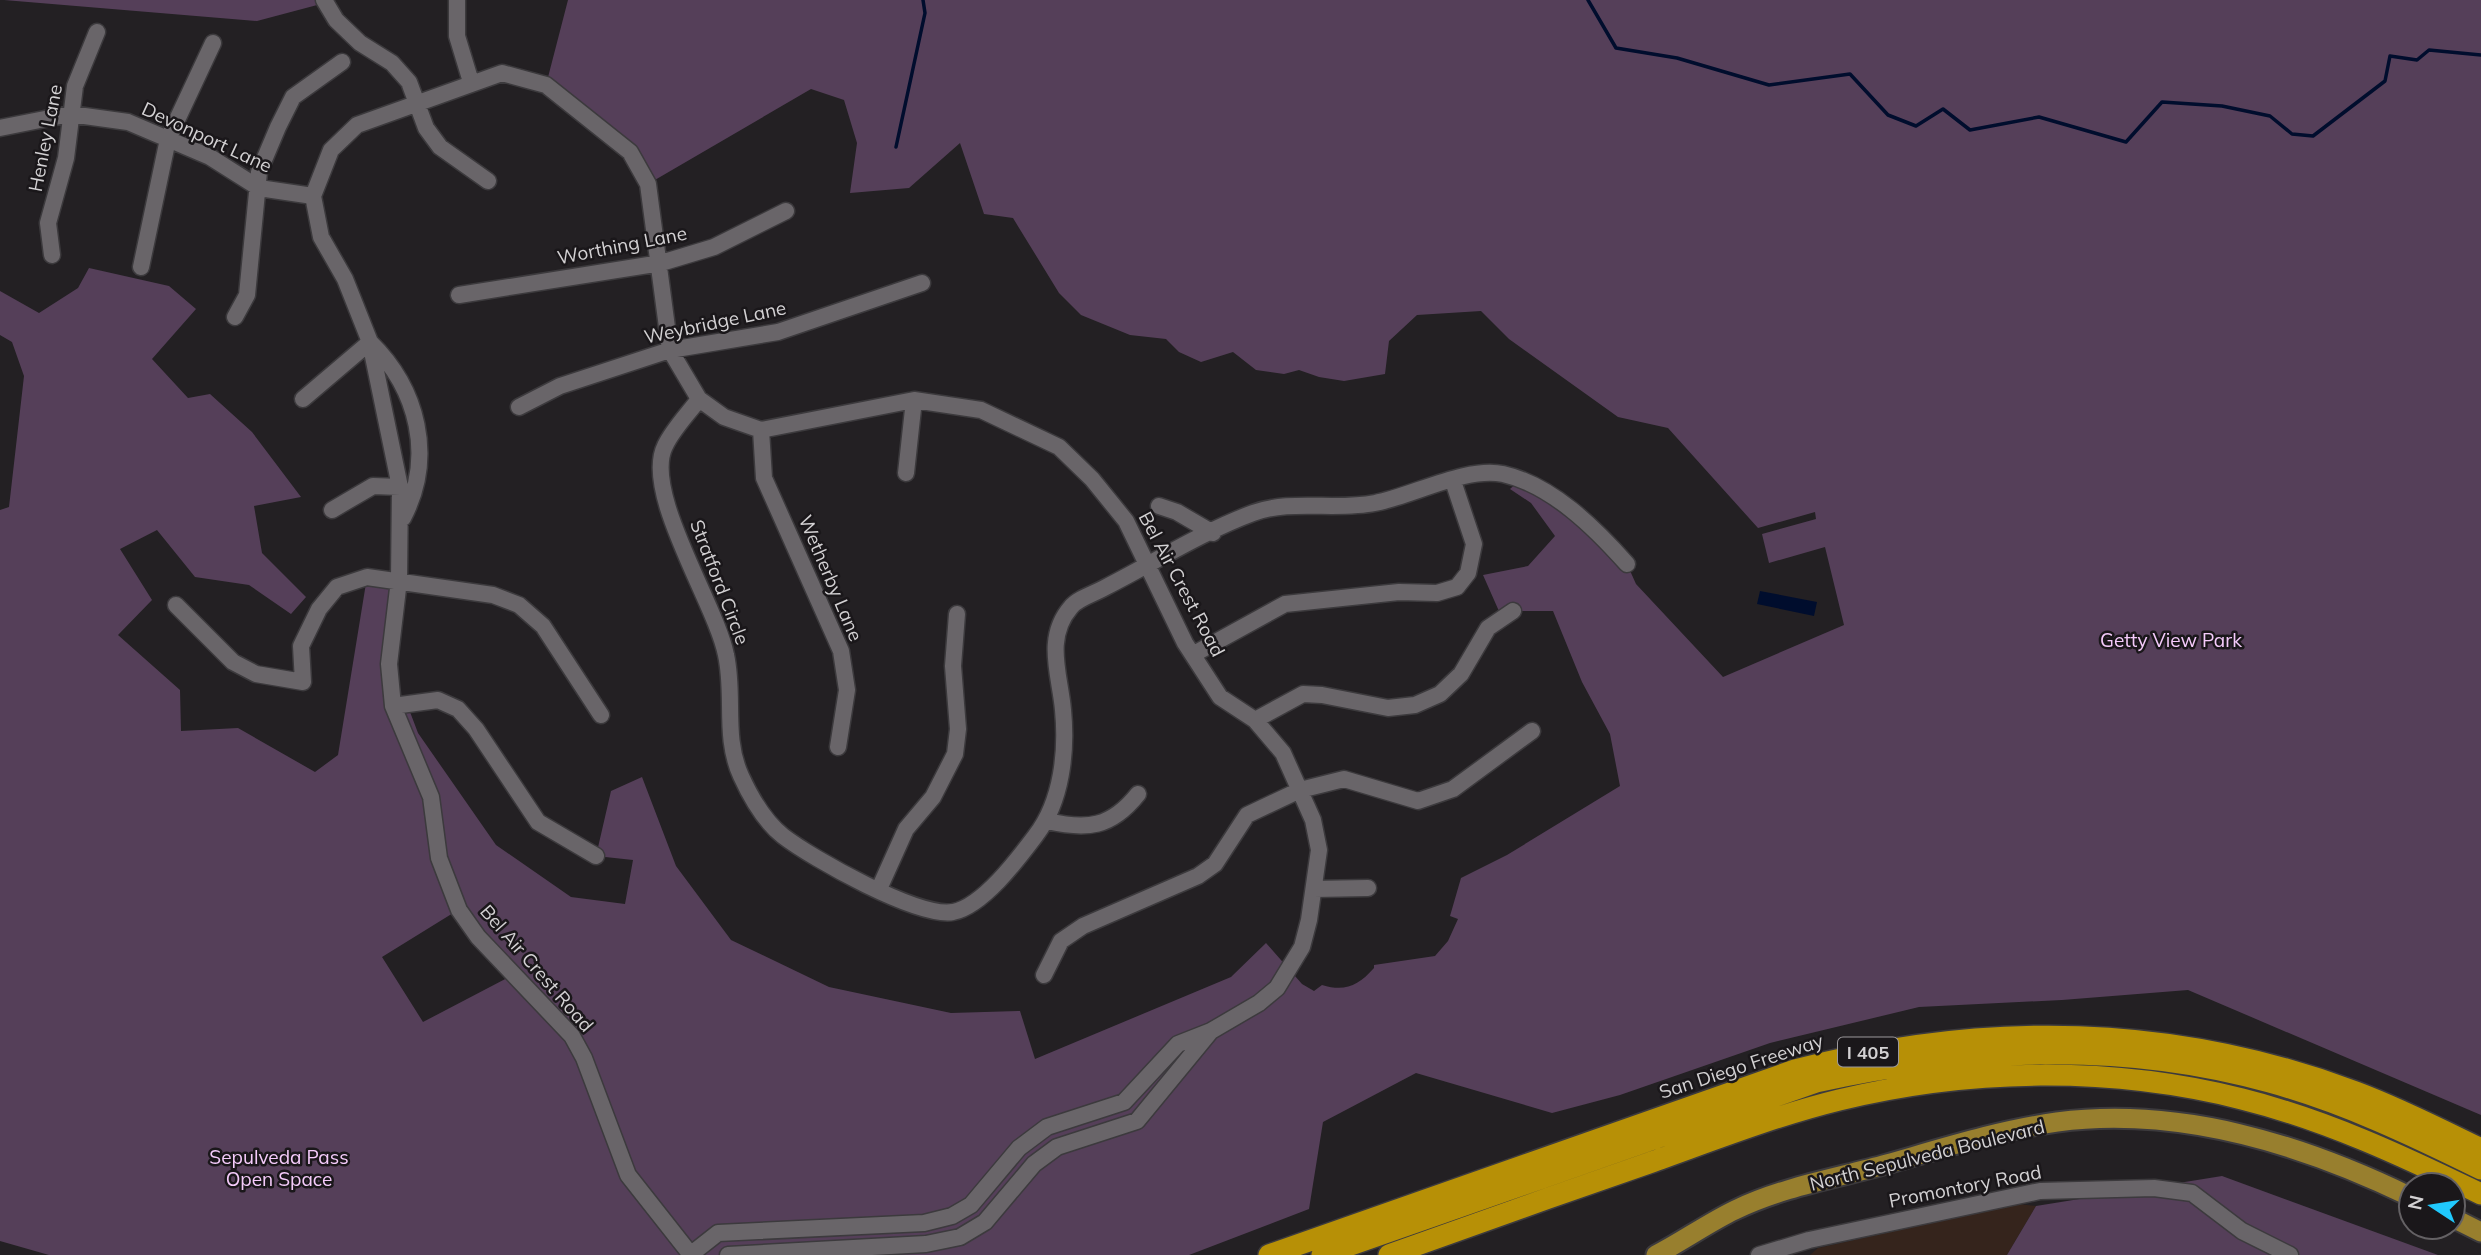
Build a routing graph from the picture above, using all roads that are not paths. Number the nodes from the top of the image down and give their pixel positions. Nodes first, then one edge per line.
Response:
1 (324, 0) edge
2 (457, 0) edge
3 (97, 32) dead end
4 (213, 43) dead end
5 (342, 62) dead end
6 (471, 82) junction
7 (417, 101) junction
8 (70, 114) junction
9 (0, 128) edge
10 (169, 139) junction
11 (488, 181) dead end
12 (259, 188) junction
13 (313, 196) junction
14 (786, 211) dead end
15 (52, 255) dead end
16 (661, 262) junction
17 (141, 267) dead end
18 (922, 283) dead end
19 (459, 295) dead end
20 (235, 317) dead end
21 (370, 342) junction
22 (670, 350) junction
23 (303, 399) dead end
24 (699, 399) junction
25 (914, 400) junction
26 (519, 407) dead end
27 (761, 430) junction
28 (906, 473) dead end
29 (1453, 481) junction
30 (400, 486) junction
31 (1159, 506) dead end
32 (332, 510) dead end
33 (399, 525) junction
34 (1213, 533) junction
35 (1627, 565) dead end
36 (1147, 566) junction
37 (399, 580) junction
38 (176, 605) dead end
39 (1513, 611) dead end
40 (957, 614) dead end
41 (1194, 654) junction
42 (393, 706) junction
43 (601, 715) dead end
44 (1255, 720) junction
45 (1532, 731) dead end
46 (838, 747) dead end
47 (1300, 790) junction
48 (1138, 794) dead end
49 (1046, 821) junction
50 (596, 856) dead end
51 (1368, 888) dead end
52 (879, 889) junction
53 (1314, 889) junction
54 (1044, 975) dead end
55 (1211, 1031) junction
56 (2481, 1149) edge
57 (2481, 1168) edge
58 (2481, 1181) edge
59 (2397, 1191) edge
60 (2481, 1194) edge
61 (690, 1255) edge
62 (728, 1255) edge
63 (1269, 1255) edge
64 (1322, 1255) edge
65 (1356, 1255) edge
66 (1390, 1255) edge
67 (1656, 1255) edge
68 (1759, 1255) edge
69 (2290, 1255) edge

1 - 7 street
2 - 6 street
3 - 8 street, Henley Lane
4 - 10 street
5 - 12 street
6 - 7 street
6 - 16 street
7 - 11 street
7 - 13 street
8 - 9 street, Devonport Lane
8 - 10 street, Devonport Lane
8 - 15 street, Henley Lane
10 - 12 street, Devonport Lane
10 - 17 street
12 - 13 street, Devonport Lane
12 - 20 street
13 - 21 street, Bel Air Crest Road
14 - 16 street, Worthing Lane
16 - 19 street, Worthing Lane
16 - 22 street
18 - 22 street, Weybridge Lane
21 - 23 street
21 - 30 street, Bel Air Crest Road
21 - 33 street, Bel Air Crest Road
22 - 24 street
22 - 26 street, Weybridge Lane
24 - 27 street
24 - 52 street, Stratford Circle
25 - 27 street, Bel Air Crest Road
25 - 28 street
25 - 36 street, Bel Air Crest Road
27 - 46 street, Wetherby Lane
29 - 34 street, Stratford Circle
29 - 35 street, Stratford Circle
29 - 41 street
30 - 32 street
30 - 33 street, Bel Air Crest Road
31 - 34 street
33 - 37 street, Bel Air Crest Road
34 - 36 street, Stratford Circle
36 - 41 street, Bel Air Crest Road
36 - 49 street, Stratford Circle
37 - 38 street
37 - 42 street, Bel Air Crest Road
37 - 43 street
39 - 44 street
40 - 52 street
41 - 44 street, Bel Air Crest Road
42 - 50 street
42 - 61 street, Bel Air Crest Road
44 - 47 street, Bel Air Crest Road
45 - 47 street
47 - 53 street, Bel Air Crest Road
47 - 54 street
48 - 49 street
49 - 52 street, Stratford Circle
51 - 53 street
53 - 55 street, Bel Air Crest Road
55 - 61 street, Bel Air Crest Road
55 - 62 street, Bel Air Crest Road
56 - 63 highway, San Diego Freeway / I 405
57 - 64 highway
58 - 65 highway
59 - 67 main road, North Sepulveda Boulevard
60 - 66 highway, I 405
68 - 69 street, Promontory Road

